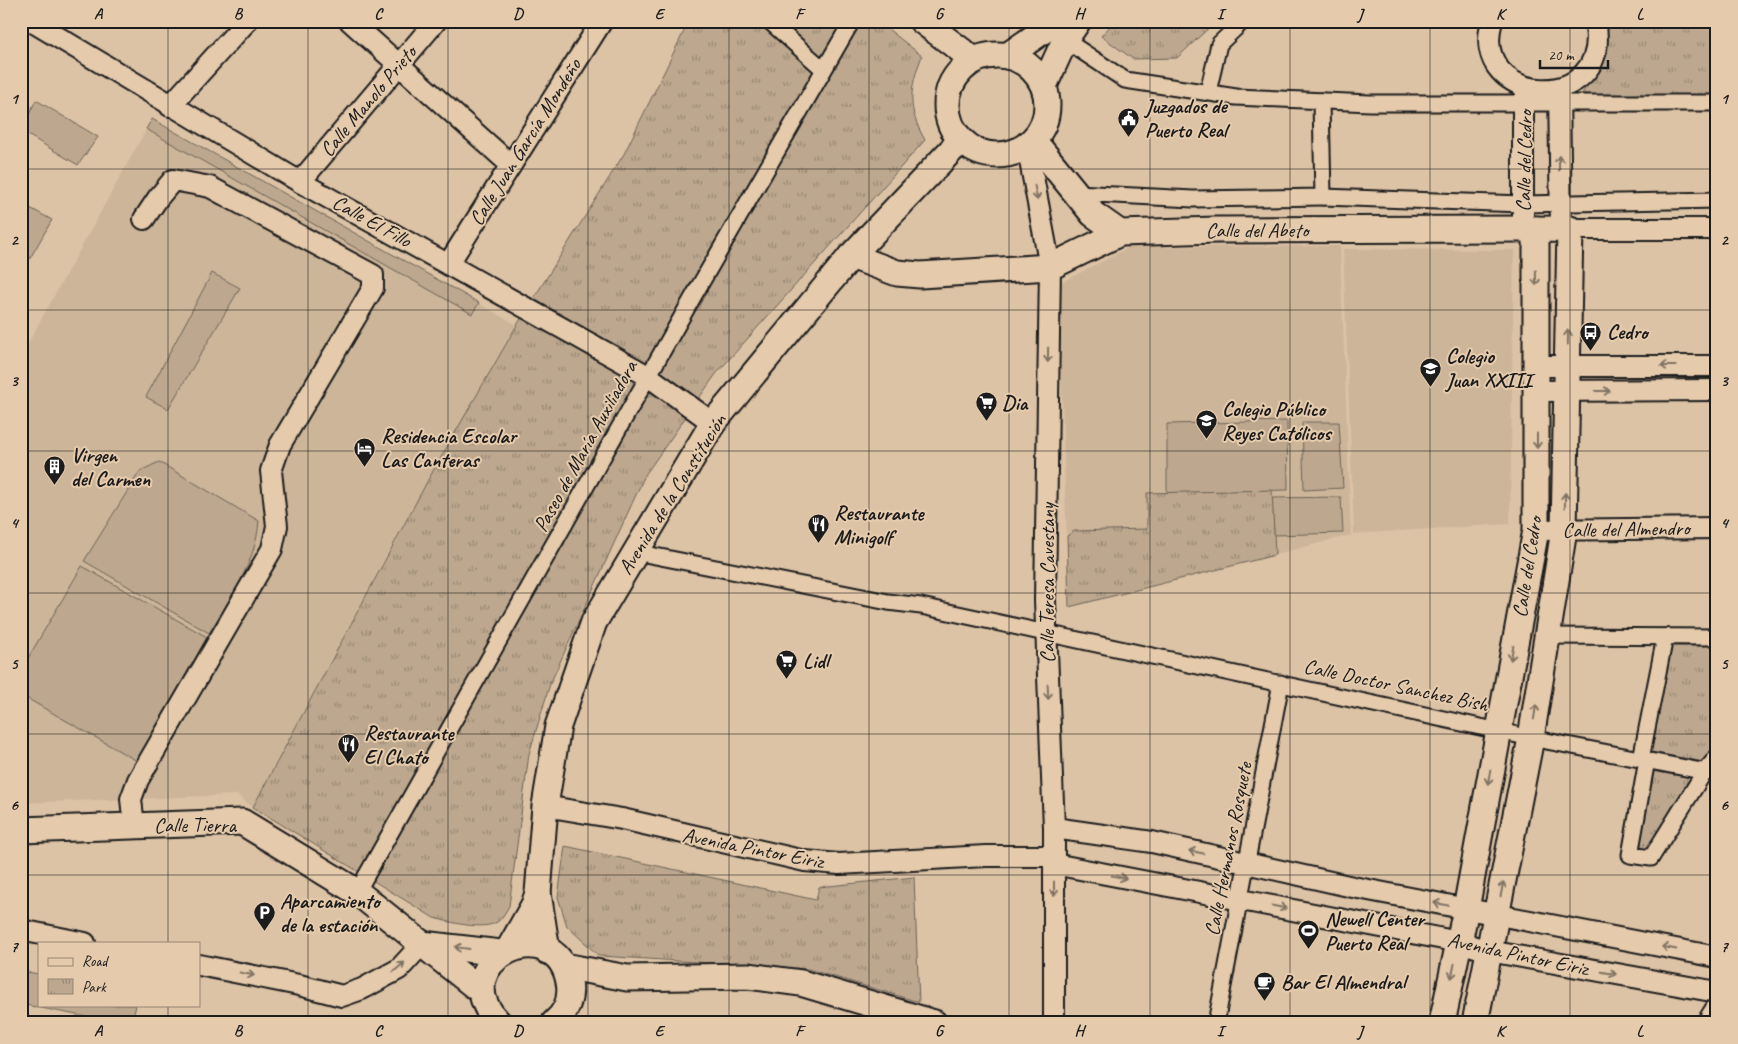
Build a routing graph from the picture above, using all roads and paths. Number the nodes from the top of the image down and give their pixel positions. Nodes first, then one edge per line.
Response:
1 (248, 21) edge
2 (350, 21) edge
3 (436, 21) edge
4 (602, 21) edge
5 (769, 21) edge
6 (852, 21) edge
7 (922, 21) edge
8 (1243, 21) edge
9 (1492, 21) edge
10 (1595, 21) edge
11 (33, 22) edge
12 (1067, 28) edge
13 (1007, 56) junction
14 (974, 60) junction
15 (399, 63) junction
16 (823, 69) junction
17 (1044, 86) junction
18 (1208, 92) junction
19 (1526, 95) junction
20 (1559, 95) junction
21 (1320, 100) junction
22 (1717, 103) edge
23 (170, 106) junction
24 (961, 140) junction
25 (1030, 143) junction
26 (511, 165) junction
27 (300, 182) junction
28 (1076, 193) junction
29 (1323, 197) junction
30 (1717, 200) edge
31 (1560, 202) junction
32 (1523, 204) junction
33 (144, 219) dead end
34 (1529, 229) junction
35 (1565, 229) junction
36 (1717, 230) edge
37 (1120, 233) junction
38 (851, 256) junction
39 (449, 263) junction
40 (1050, 267) junction
41 (1537, 366) junction
42 (1717, 366) edge
43 (1568, 367) junction
44 (648, 376) junction
45 (1537, 390) junction
46 (1717, 390) edge
47 (1567, 391) junction
48 (713, 423) junction
49 (1717, 528) edge
50 (1536, 530) junction
51 (1564, 530) junction
52 (635, 552) junction
53 (1045, 632) junction
54 (1547, 636) junction
55 (1665, 637) junction
56 (1717, 637) edge
57 (1281, 683) junction
58 (1498, 729) junction
59 (1531, 738) junction
60 (1717, 758) edge
61 (1644, 760) junction
62 (1711, 773) edge
63 (545, 806) junction
64 (134, 826) junction
65 (1054, 828) junction
66 (21, 830) edge
67 (1054, 860) junction
68 (1247, 863) junction
69 (357, 892) junction
70 (538, 892) junction
71 (1238, 899) junction
72 (1466, 909) junction
73 (1497, 916) junction
74 (21, 930) edge
75 (80, 942) edge
76 (1459, 942) junction
77 (422, 944) junction
78 (505, 951) junction
79 (1490, 951) junction
80 (1717, 957) edge
81 (555, 958) junction
82 (200, 965) edge
83 (627, 978) junction
84 (482, 992) junction
85 (1717, 992) edge
86 (569, 998) junction
87 (1717, 1007) edge
88 (499, 1023) edge
89 (554, 1023) edge
90 (934, 1023) edge
91 (1054, 1023) edge
92 (1216, 1023) edge
93 (1442, 1023) edge
94 (1475, 1023) edge
95 (1707, 1023) edge

1 - 23 street
2 - 15 street
3 - 15 street, Calle Manolo Prieto
4 - 26 street, Calle Juan García Mondeño
5 - 16 street
6 - 16 street, Paseo de María Auxiliadora
7 - 14 street
8 - 18 street
9 - 19 street
10 - 20 street
11 - 23 street, Calle El Fillo
12 - 13 street
12 - 17 street
12 - 18 street
13 - 14 street
13 - 17 street
14 - 24 street
15 - 26 street
15 - 27 street, Calle Manolo Prieto
16 - 44 street, Paseo de María Auxiliadora
17 - 25 street
18 - 21 street
19 - 20 street
19 - 21 street
19 - 32 street, Calle del Cedro
20 - 22 street
31 -> 20 street, Calle del Cedro
21 - 29 street
23 - 27 street, Calle El Fillo
24 - 25 street
24 - 38 street, Avenida de la Constitución
25 - 28 street
25 -> 40 street, Calle Teresa Cavestany
26 - 39 street, Calle Juan García Mondeño
27 - 39 street, Calle El Fillo
28 - 29 street
28 - 37 street
29 - 32 street
30 - 31 street
31 - 32 street
31 - 35 street, Calle del Cedro
32 - 34 street, Calle del Cedro
33 - 64 street
34 - 35 street, Calle del Abeto
34 - 37 street, Calle del Abeto
34 -> 41 street, Calle del Cedro
35 - 36 street, Calle del Abeto
43 -> 35 street, Calle del Cedro
37 - 40 street
38 - 40 street
38 - 48 street, Avenida de la Constitución
39 - 44 street, Calle El Fillo
40 -> 53 street, Calle Teresa Cavestany
41 - 43 street
41 - 45 street, Calle del Cedro
42 -> 43 street
43 - 47 street, Calle del Cedro
44 - 48 street, Calle El Fillo
44 - 69 street, Paseo de María Auxiliadora
45 - 47 street
45 -> 50 street, Calle del Cedro
47 -> 46 street
51 -> 47 street, Calle del Cedro
48 - 52 street, Avenida de la Constitución
49 - 51 street, Calle del Almendro
50 - 51 street, Calle del Almendro
50 -> 58 street, Calle del Cedro
51 - 54 street, Calle del Cedro
52 - 53 street, Calle Doctor Sanchez Bish
52 - 63 street, Avenida de la Constitución
53 - 57 street, Calle Doctor Sanchez Bish
53 -> 65 street, Calle Teresa Cavestany
54 - 55 street
59 -> 54 street, Calle del Cedro
55 - 56 street
55 - 61 street
57 - 58 street, Calle Doctor Sanchez Bish
57 - 68 street, Calle Hermanos Rosquete
58 - 59 street, Calle Doctor Sanchez Bish
58 -> 72 street, Calle del Cedro
59 - 61 street, Calle Doctor Sanchez Bish
73 -> 59 street, Calle del Cedro
60 - 62 street
61 - 62 street, Calle Doctor Sanchez Bish
61 - 62 street
63 - 67 street, Avenida Pintor Eiriz
63 - 70 street, Avenida de la Constitución
64 - 66 street, Calle Tierra
64 - 69 street, Calle Tierra
65 - 67 street, Calle Teresa Cavestany
68 -> 65 street, Avenida Pintor Eiriz
67 -> 71 street, Avenida Pintor Eiriz
67 -> 91 street, Calle Teresa Cavestany
68 - 71 street, Calle Hermanos Rosquete
72 -> 68 street, Avenida Pintor Eiriz
69 - 77 street, Calle Tierra
70 - 78 street, Avenida de la Constitución
70 - 81 street, Avenida de la Constitución
71 -> 76 street, Avenida Pintor Eiriz
71 - 92 street, Calle Hermanos Rosquete
72 - 73 street, Avenida Pintor Eiriz
72 - 76 street, Calle del Cedro
73 - 79 street, Calle del Cedro
80 -> 73 street, Avenida Pintor Eiriz
74 - 75 street
76 - 79 street, Avenida Pintor Eiriz
76 -> 93 street, Calle del Cedro
78 -> 77 street
82 -> 77 street
77 - 84 street, Calle Tierra
78 - 81 street
78 - 84 street, Avenida de la Constitución
79 -> 85 street, Avenida Pintor Eiriz
79 - 94 street, Calle del Cedro
81 - 83 street
81 - 86 street, Avenida de la Constitución
83 - 86 street
83 - 90 street
84 - 88 street
86 - 89 street
87 - 95 street

